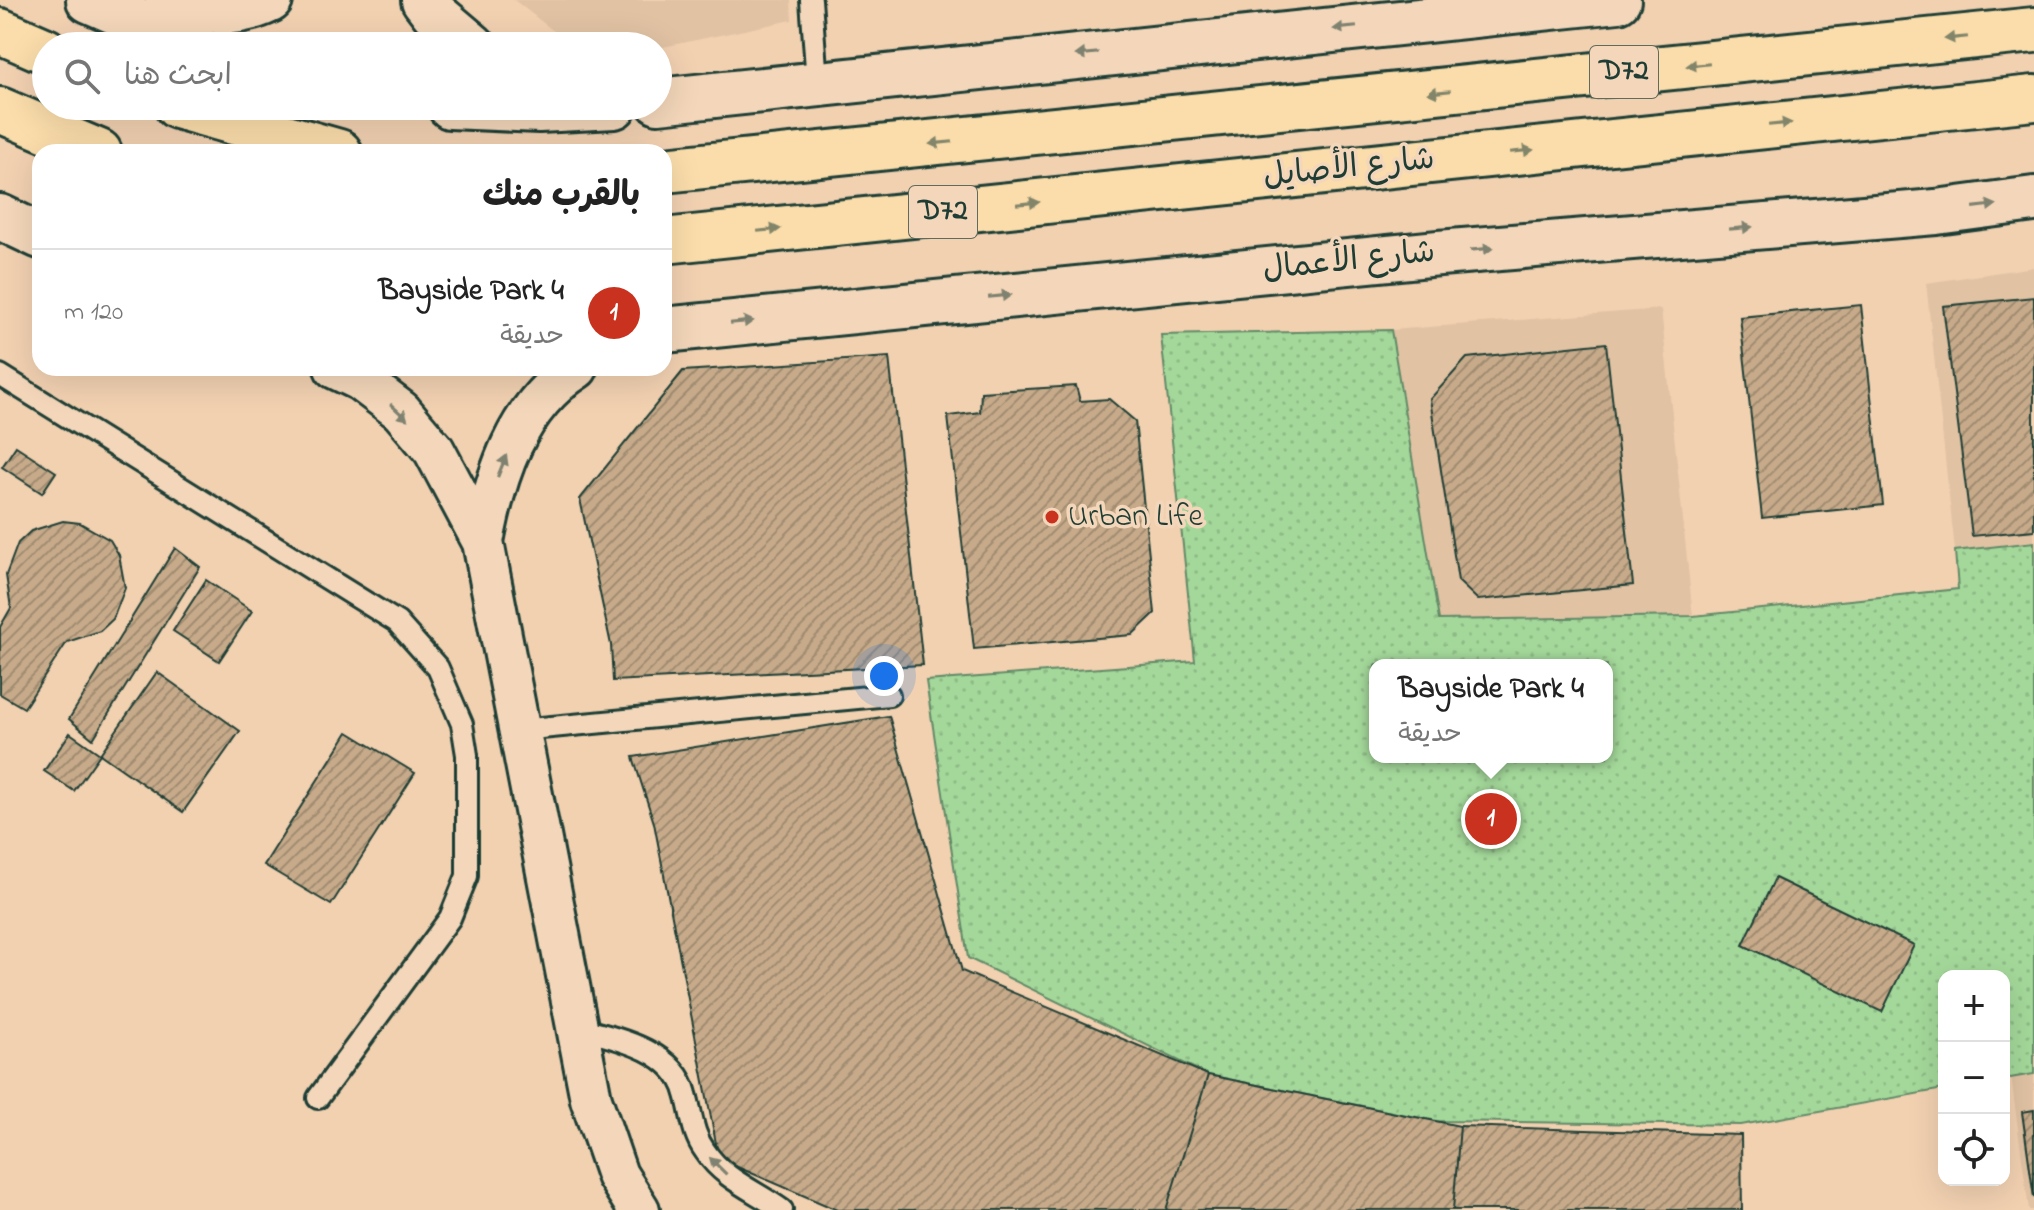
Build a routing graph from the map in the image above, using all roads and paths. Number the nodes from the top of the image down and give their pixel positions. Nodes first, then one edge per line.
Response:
1 (89, 0) edge
2 (270, 0) edge
3 (424, 0) edge
4 (811, 0) edge
5 (1618, 0) edge
6 (183, 18) edge
7 (2034, 30) edge
8 (0, 31) edge
9 (455, 32) edge
10 (32, 45) edge
11 (817, 82) junction
12 (672, 83) edge
13 (745, 91) junction
14 (2034, 98) edge
15 (672, 99) edge
16 (0, 110) edge
17 (226, 120) edge
18 (80, 144) edge
19 (311, 144) edge
20 (672, 169) edge
21 (2034, 199) edge
22 (0, 217) edge
23 (32, 232) edge
24 (672, 240) edge
25 (672, 329) edge
26 (0, 375) edge
27 (352, 376) edge
28 (568, 376) edge
29 (483, 542) junction
30 (889, 695) dead end
31 (520, 730) junction
32 (577, 1028) junction
33 (318, 1098) dead end
34 (639, 1210) edge
35 (782, 1210) edge

1 - 6 street
2 - 6 street
3 - 9 street
4 - 11 lane
5 -> 11 street
7 -> 20 main road, D72
8 - 10 main road
11 - 13 street
12 - 13 street
13 - 15 street
24 -> 14 main road, شارع الأصايل / D72
16 - 18 main road
17 - 19 main road
25 -> 21 street, شارع الأعمال
22 - 23 street
26 - 33 lane
27 -> 29 street
29 -> 28 street
29 - 31 street
30 - 31 lane
31 - 32 street
32 - 34 street
35 -> 32 lane

